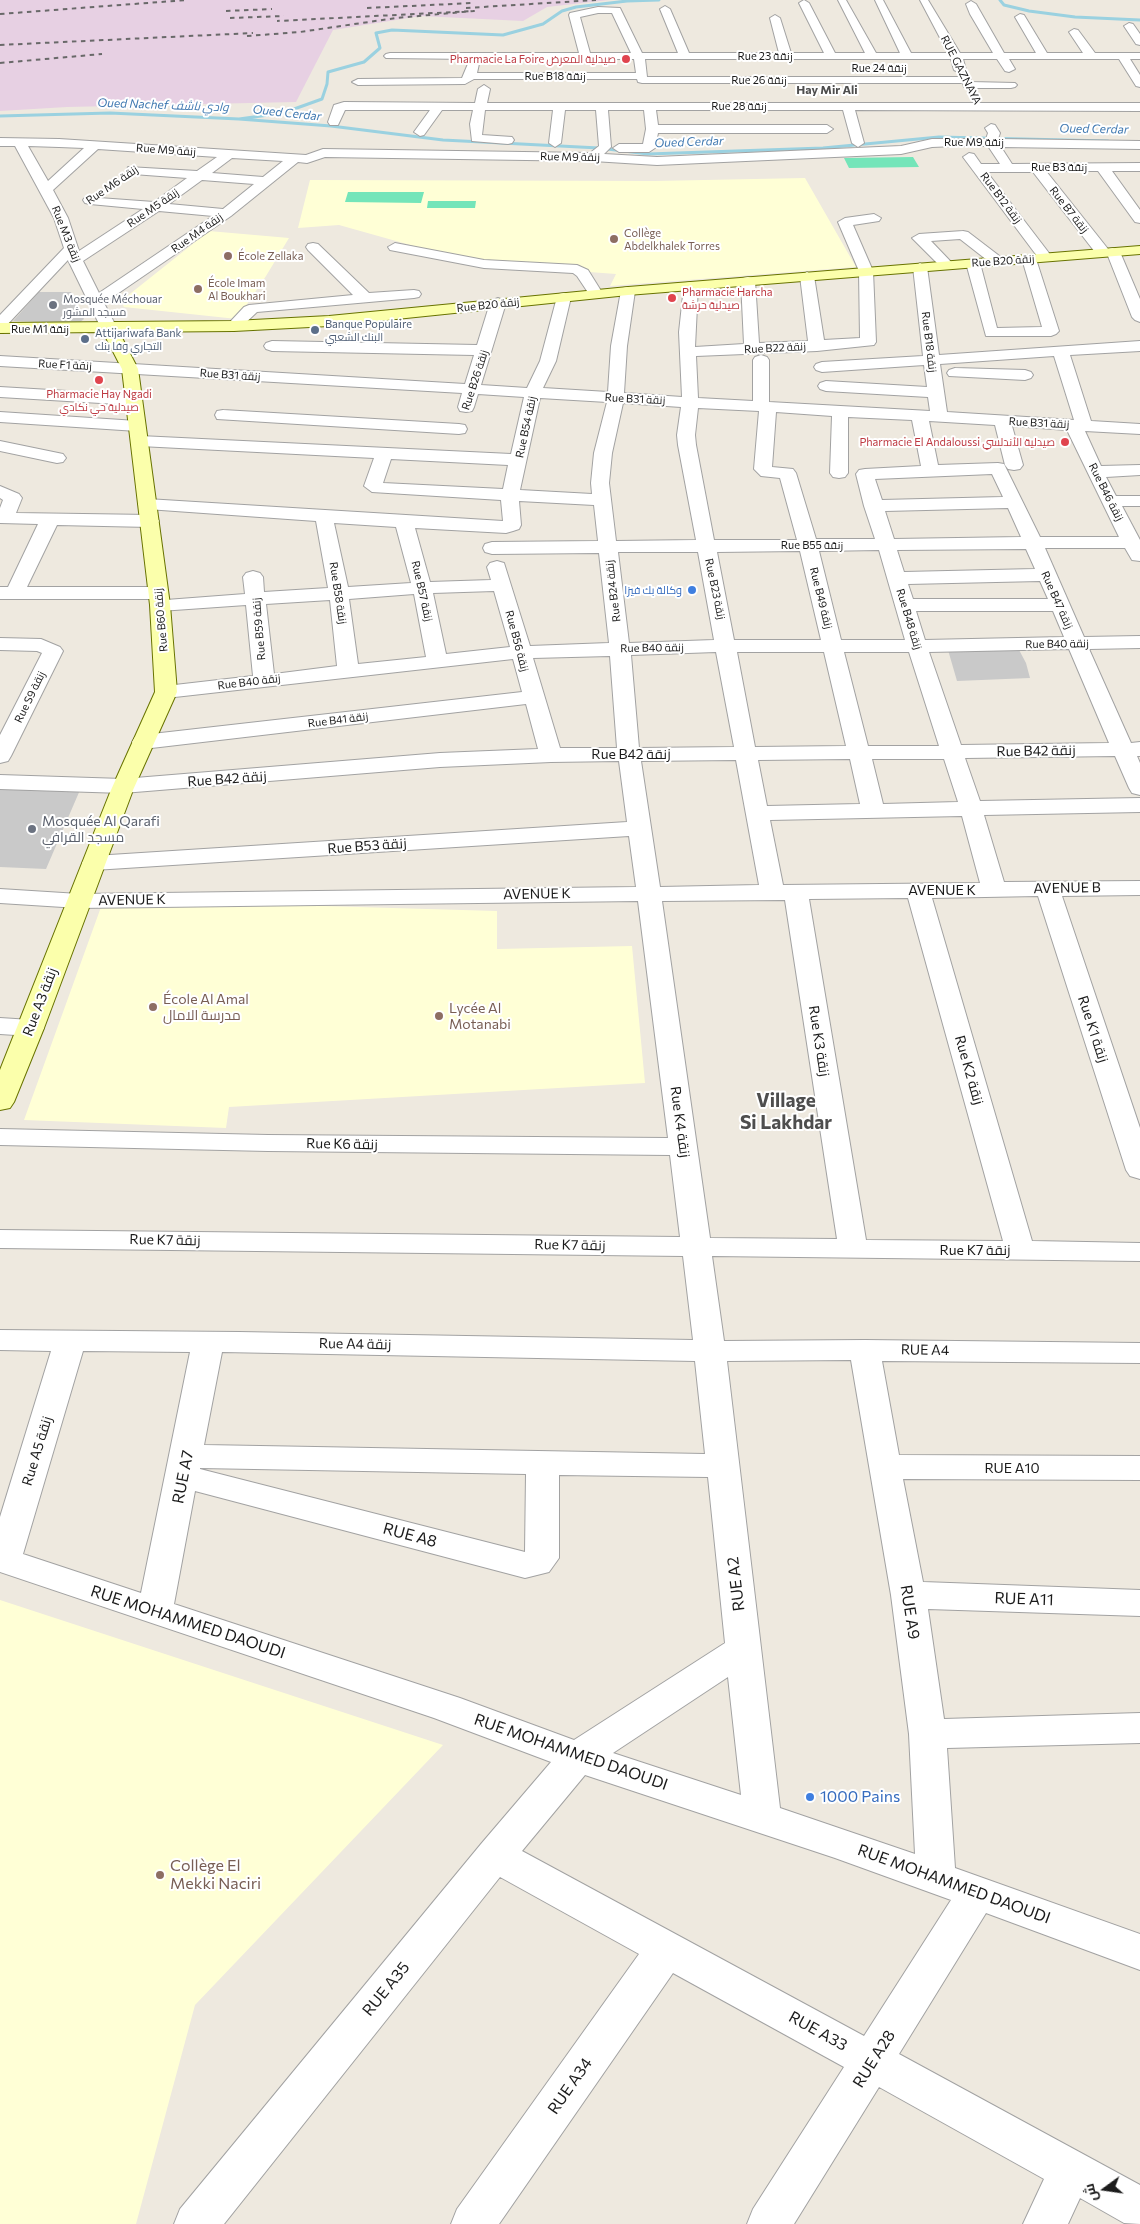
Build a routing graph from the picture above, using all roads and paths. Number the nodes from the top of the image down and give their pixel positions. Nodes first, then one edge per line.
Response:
1 (842, 1) edge
2 (879, 1) edge
3 (924, 1) edge
4 (804, 3) dead end
5 (971, 4) dead end
6 (665, 9) dead end
7 (1020, 17) dead end
8 (775, 18) dead end
9 (1129, 26) dead end
10 (1074, 32) dead end
11 (736, 41) dead end
12 (1140, 42) edge
13 (475, 45) dead end
14 (390, 56) dead end
15 (739, 56) junction
16 (786, 56) junction
17 (831, 56) junction
18 (872, 56) junction
19 (1001, 56) junction
20 (1064, 56) junction
21 (1092, 56) junction
22 (1123, 56) junction
23 (1140, 56) edge
24 (586, 57) junction
25 (908, 57) junction
26 (1044, 57) junction
27 (475, 61) junction
28 (686, 62) junction
29 (718, 66) junction
30 (1073, 70) dead end
31 (641, 73) junction
32 (469, 76) junction
33 (963, 76) junction
34 (801, 78) junction
35 (750, 80) junction
36 (1140, 84) edge
37 (428, 86) junction
38 (358, 87) dead end
39 (708, 92) dead end
40 (1038, 92) dead end
41 (1084, 92) dead end
42 (398, 106) junction
43 (439, 106) junction
44 (480, 106) junction
45 (560, 106) junction
46 (602, 106) junction
47 (812, 106) junction
48 (848, 106) junction
49 (892, 106) junction
50 (939, 106) junction
51 (979, 107) junction
52 (1046, 107) junction
53 (1094, 107) junction
54 (1140, 107) edge
55 (649, 115) junction
56 (386, 121) dead end
57 (334, 122) dead end
58 (1007, 122) dead end
59 (896, 123) dead end
60 (1104, 123) dead end
61 (827, 129) dead end
62 (420, 132) dead end
63 (948, 132) junction
64 (1140, 133) edge
65 (991, 135) junction
66 (517, 138) dead end
67 (0, 142) edge
68 (19, 142) junction
69 (858, 143) dead end
70 (1140, 145) edge
71 (94, 146) junction
72 (163, 150) junction
73 (601, 151) junction
74 (229, 154) junction
75 (295, 158) junction
76 (1008, 167) junction
77 (1036, 167) junction
78 (1102, 167) junction
79 (1140, 167) edge
80 (978, 168) junction
81 (133, 170) junction
82 (200, 175) junction
83 (119, 180) dead end
84 (266, 181) junction
85 (46, 189) junction
86 (105, 190) dead end
87 (1124, 196) junction
88 (1140, 197) edge
89 (90, 200) junction
90 (157, 206) junction
91 (226, 213) junction
92 (61, 218) junction
93 (874, 218) dead end
94 (1140, 219) edge
95 (313, 247) dead end
96 (395, 247) dead end
97 (1140, 250) edge
98 (1108, 253) junction
99 (73, 254) junction
100 (1045, 257) junction
101 (1029, 259) junction
102 (997, 261) junction
103 (973, 263) junction
104 (947, 265) junction
105 (920, 267) junction
106 (866, 271) junction
107 (410, 276) dead end
108 (807, 276) junction
109 (748, 281) junction
110 (350, 283) junction
111 (331, 285) dead end
112 (691, 286) junction
113 (628, 291) junction
114 (414, 294) junction
115 (596, 294) junction
116 (564, 297) junction
117 (366, 298) junction
118 (95, 302) junction
119 (498, 303) junction
120 (421, 312) junction
121 (1140, 317) edge
122 (0, 324) edge
123 (287, 324) junction
124 (234, 326) junction
125 (0, 328) edge
126 (109, 328) junction
127 (272, 346) junction
128 (817, 346) junction
129 (1140, 346) edge
130 (485, 350) junction
131 (1060, 350) junction
132 (687, 352) junction
133 (756, 354) junction
134 (0, 361) edge
135 (822, 368) dead end
136 (130, 369) junction
137 (1025, 375) dead end
138 (250, 377) junction
139 (934, 378) junction
140 (826, 386) dead end
141 (471, 389) junction
142 (955, 389) dead end
143 (0, 392) edge
144 (533, 394) junction
145 (616, 398) junction
146 (134, 400) junction
147 (690, 402) junction
148 (764, 406) junction
149 (840, 411) junction
150 (223, 415) junction
151 (920, 416) junction
152 (0, 417) edge
153 (939, 417) junction
154 (1002, 421) junction
155 (1079, 426) junction
156 (459, 429) junction
157 (1140, 429) edge
158 (138, 434) junction
159 (203, 444) junction
160 (0, 446) edge
161 (384, 453) junction
162 (450, 457) junction
163 (57, 458) dead end
164 (519, 460) junction
165 (1006, 466) junction
166 (1140, 470) edge
167 (931, 472) junction
168 (1095, 472) junction
169 (839, 473) dead end
170 (0, 491) edge
171 (510, 496) junction
172 (601, 500) junction
173 (1111, 501) junction
174 (1140, 501) edge
175 (1015, 502) junction
176 (873, 506) junction
177 (148, 513) junction
178 (324, 516) junction
179 (2, 518) edge
180 (50, 519) junction
181 (404, 522) junction
182 (497, 527) junction
183 (1134, 540) edge
184 (1031, 542) junction
185 (808, 545) junction
186 (887, 545) junction
187 (706, 546) junction
188 (492, 548) junction
189 (608, 548) junction
190 (1046, 575) junction
191 (253, 577) dead end
192 (897, 578) junction
193 (502, 585) junction
194 (422, 588) junction
195 (7, 593) edge
196 (339, 593) junction
197 (159, 599) junction
198 (257, 599) junction
199 (1059, 605) junction
200 (905, 606) junction
201 (1140, 642) edge
202 (0, 644) edge
203 (1076, 644) junction
204 (727, 646) junction
205 (917, 646) junction
206 (834, 647) junction
207 (620, 649) junction
208 (520, 652) junction
209 (437, 661) junction
210 (348, 671) junction
211 (264, 680) junction
212 (166, 692) junction
213 (533, 697) junction
214 (143, 742) junction
215 (4, 743) edge
216 (1131, 749) edge
217 (953, 752) junction
218 (746, 753) junction
219 (858, 753) junction
220 (551, 754) junction
221 (629, 755) junction
222 (0, 782) edge
223 (123, 786) junction
224 (1140, 788) edge
225 (1140, 805) edge
226 (971, 808) junction
227 (873, 810) junction
228 (758, 813) junction
229 (640, 828) junction
230 (94, 863) junction
231 (1047, 888) junction
232 (1140, 888) edge
233 (918, 890) junction
234 (994, 890) junction
235 (784, 891) junction
236 (649, 893) junction
237 (0, 896) edge
238 (79, 901) junction
239 (0, 1026) edge
240 (30, 1028) junction
241 (0, 1102) edge
242 (0, 1137) edge
243 (684, 1147) junction
244 (1140, 1170) edge
245 (0, 1239) edge
246 (696, 1247) junction
247 (853, 1249) junction
248 (1020, 1250) junction
249 (1140, 1252) edge
250 (0, 1340) edge
251 (70, 1341) junction
252 (208, 1342) junction
253 (865, 1350) junction
254 (710, 1351) junction
255 (1140, 1353) edge
256 (544, 1462) junction
257 (185, 1466) junction
258 (722, 1466) junction
259 (884, 1467) junction
260 (1140, 1468) edge
261 (2, 1560) edge
262 (908, 1595) junction
263 (1140, 1603) edge
264 (155, 1612) junction
265 (744, 1649) junction
266 (1140, 1728) edge
267 (928, 1734) junction
268 (578, 1756) junction
269 (762, 1816) junction
270 (495, 1855) junction
271 (936, 1877) junction
272 (977, 1893) junction
273 (667, 1948) junction
274 (1140, 1952) edge
275 (873, 2062) junction
276 (1071, 2170) junction
277 (1140, 2208) edge
278 (196, 2224) edge
279 (473, 2224) edge
280 (769, 2224) edge
281 (1045, 2224) edge

1 - 18 street
2 - 25 street
3 - 33 street, RUE GAZNAYA
4 - 17 street
5 - 19 street
6 - 28 street
7 - 26 street
8 - 16 street
9 - 12 street
10 - 21 street
11 - 15 street
13 - 27 street
14 - 27 street
15 - 16 street, Rue 23 زنقة
15 - 29 street, Rue 23 زنقة
16 - 17 street, Rue 23 زنقة
17 - 18 street, Rue 23 زنقة
18 - 25 street, Rue 23 زنقة
19 - 26 street, Rue 23 زنقة
19 - 33 street, Rue 23 زنقة
19 - 33 street
20 - 21 street, Rue 23 زنقة
20 - 26 street, Rue 23 زنقة
20 - 30 street
21 - 22 street, Rue 23 زنقة
22 - 23 street, Rue 23 زنقة
22 - 36 street
24 - 27 street
24 - 31 street
24 - 31 street
25 - 33 street, Rue 23 زنقة
27 - 31 street
27 - 32 street
28 - 29 street, Rue 23 زنقة
28 - 31 street, Rue 23 زنقة
29 - 35 street
31 - 32 street, Rue B18 زنقة
31 - 35 street, Rue 26 زنقة
31 - 39 street
31 - 55 street
32 - 37 street, Rue B18 زنقة
33 - 34 street
33 - 34 street, Rue 24 زنقة
33 - 51 street, RUE GAZNAYA
34 - 35 street, Rue 26 زنقة
34 - 47 street
37 - 38 street
37 - 44 street
40 - 52 street
41 - 53 street
42 - 43 street, Rue 28 زنقة
42 - 56 street
42 - 57 street, Rue 28 زنقة
43 - 44 street, Rue 28 زنقة
43 - 62 street
44 - 45 street, Rue 28 زنقة
44 - 66 street
45 - 46 street, Rue 28 زنقة
45 - 73 street
46 - 55 street, Rue 28 زنقة
46 - 73 street
47 - 48 street, Rue 28 زنقة
47 - 55 street, Rue 28 زنقة
47 - 55 street
48 - 49 street, Rue 28 زنقة
48 - 69 street
49 - 50 street, Rue 28 زنقة
49 - 59 street
50 - 51 street, Rue 28 زنقة
50 - 63 street
51 - 52 street, Rue 28 زنقة
51 - 65 street, RUE GAZNAYA
52 - 53 street, Rue 28 زنقة
53 - 54 street, Rue 28 زنقة
53 - 60 street
55 - 61 street
55 - 73 street
58 - 65 street
63 - 65 street, Rue M9 زنقة
63 - 73 street, Rue M9 زنقة
63 - 80 street, Rue B12 زنقة
64 - 65 street
65 - 70 street, Rue M9 زنقة
65 - 76 street, RUE GAZNAYA
67 - 68 street, Rue M9 زنقة
68 - 71 street, Rue M9 زنقة
68 - 85 street, Rue M3 زنقة
71 - 72 street, Rue M9 زنقة
71 - 85 street
72 - 74 street, Rue M9 زنقة
72 - 81 street, Rue M6 زنقة
73 - 75 street, Rue M9 زنقة
74 - 75 street, Rue M9 زنقة
74 - 82 street, Rue M5 زنقة
75 - 84 street, Rue M4 زنقة
76 - 77 street, Rue B3 زنقة
76 - 80 street, Rue B3 زنقة
77 - 78 street, Rue B3 زنقة
77 - 98 street, Rue B7 زنقة
78 - 79 street, Rue B3 زنقة
78 - 87 street
80 - 100 street, Rue B12 زنقة
81 - 82 street
81 - 83 street, Rue M6 زنقة
82 - 84 street
82 - 90 street, Rue M5 زنقة
84 - 91 street, Rue M4 زنقة
85 - 92 street, Rue M3 زنقة
86 - 89 street, Rue M6 زنقة
87 - 88 street
87 - 94 street
89 - 90 street
89 - 92 street, Rue M6 زنقة
90 - 91 street
90 - 99 street, Rue M5 زنقة
91 - 118 street, Rue M4 زنقة
92 - 99 street, Rue M3 زنقة
93 - 106 street
95 - 110 street
96 - 115 street
97 - 98 street, Rue B20 زنقة
98 - 100 street, Rue B20 زنقة
98 - 121 street, Rue B7 زنقة
99 - 118 street, Rue M3 زنقة
99 - 122 street, Rue M5 زنقة
100 - 101 street, Rue B20 زنقة
101 - 102 street, Rue B20 زنقة
101 - 103 street
102 - 103 street, Rue B20 زنقة
102 - 104 street
103 - 104 street, Rue B20 زنقة
104 - 105 street, Rue B20 زنقة
105 - 106 street, Rue B20 زنقة
105 - 139 street, Rue B18 زنقة
106 - 108 street, Rue B20 زنقة
106 - 128 street, Rue B22 زنقة
107 - 114 street
108 - 109 street, Rue B20 زنقة
108 - 128 street
109 - 112 street, Rue B20 زنقة
109 - 133 street
110 - 111 street
110 - 117 street
112 - 113 street, Rue B20 زنقة
112 - 132 street, Rue B23 زنقة
113 - 115 street, Rue B20 زنقة
113 - 145 street, Rue B24 زنقة
114 - 117 street
114 - 120 street
115 - 116 street, Rue B20 زنقة
116 - 119 street, Rue B20 زنقة
116 - 144 street, Rue B54 زنقة
117 - 124 street
118 - 126 street, Rue M3 زنقة
119 - 120 street, Rue B20 زنقة
119 - 130 street, Rue B26 زنقة
120 - 123 street, Rue B20 زنقة
123 - 124 street, Rue B20 زنقة
123 - 127 street
124 - 126 street, Rue B20 زنقة
125 - 126 street, Rue M1 زنقة
126 - 136 street, Rue B60 زنقة
127 - 130 street
127 - 138 street
128 - 133 street, Rue B22 زنقة
129 - 131 street
130 - 141 street, Rue B26 زنقة
131 - 139 street
131 - 155 street, Rue B46 زنقة
132 - 133 street, Rue B22 زنقة
132 - 147 street, Rue B23 زنقة
133 - 148 street
134 - 136 street, Rue F1 زنقة
135 - 139 street
136 - 138 street, Rue B31 زنقة
136 - 146 street, Rue B60 زنقة
137 - 139 street
138 - 141 street, Rue B31 زنقة
138 - 150 street
139 - 140 street
139 - 142 street
139 - 153 street, Rue B18 زنقة
141 - 144 street, Rue B31 زنقة
141 - 156 street, Rue B26 زنقة
143 - 146 street
144 - 145 street, Rue B31 زنقة
144 - 164 street, Rue B54 زنقة
145 - 147 street, Rue B31 زنقة
145 - 172 street, Rue B24 زنقة
146 - 158 street, Rue B60 زنقة
147 - 148 street, Rue B31 زنقة
147 - 187 street, Rue B23 زنقة
148 - 149 street, Rue B31 زنقة
148 - 185 street, Rue B49 زنقة
149 - 151 street, Rue B31 زنقة
149 - 169 street
150 - 156 street
150 - 159 street
151 - 153 street, Rue B31 زنقة
151 - 167 street
152 - 158 street
153 - 154 street, Rue B31 زنقة
154 - 155 street, Rue B31 زنقة
154 - 165 street, Rue B47 زنقة
155 - 157 street, Rue B31 زنقة
155 - 168 street, Rue B46 زنقة
156 - 162 street, Rue B26 زنقة
158 - 159 street
158 - 177 street, Rue B60 زنقة
159 - 161 street
160 - 163 street
161 - 162 street
161 - 171 street
162 - 164 street
164 - 171 street, Rue B54 زنقة
165 - 167 street, Rue B48 زنقة
165 - 175 street, Rue B47 زنقة
166 - 168 street
167 - 176 street, Rue B48 زنقة
168 - 173 street, Rue B46 زنقة
170 - 179 street
171 - 172 street
171 - 182 street, Rue B54 زنقة
172 - 189 street, Rue B24 زنقة
173 - 174 street
173 - 183 street, Rue B46 زنقة
175 - 176 street
175 - 184 street, Rue B47 زنقة
176 - 186 street, Rue B48 زنقة
177 - 178 street
177 - 180 street
177 - 197 street, Rue B60 زنقة
178 - 181 street
178 - 196 street, Rue B58 زنقة
179 - 180 street
180 - 195 street
181 - 182 street
181 - 194 street, Rue B57 زنقة
182 - 188 street, Rue B56 زنقة
183 - 184 street, Rue B55 زنقة
184 - 186 street, Rue B55 زنقة
184 - 190 street, Rue B47 زنقة
185 - 186 street, Rue B55 زنقة
185 - 187 street, Rue B55 زنقة
185 - 206 street, Rue B49 زنقة
186 - 192 street, Rue B48 زنقة
187 - 189 street, Rue B55 زنقة
187 - 204 street, Rue B23 زنقة
188 - 189 street, Rue B55 زنقة
188 - 193 street, Rue B56 زنقة
189 - 207 street, Rue B24 زنقة
190 - 192 street
190 - 199 street, Rue B47 زنقة
191 - 198 street, Rue B59 زنقة
192 - 200 street, Rue B48 زنقة
193 - 194 street
193 - 208 street, Rue B56 زنقة
194 - 196 street
194 - 209 street, Rue B57 زنقة
195 - 197 street
196 - 198 street
196 - 210 street, Rue B58 زنقة
197 - 198 street
197 - 212 street, Rue B60 زنقة
198 - 211 street, Rue B59 زنقة
199 - 200 street
199 - 203 street, Rue B47 زنقة
200 - 205 street, Rue B48 زنقة
201 - 203 street, Rue B40 زنقة
202 - 215 street, Rue S9 زنقة
203 - 205 street, Rue B40 زنقة
203 - 216 street, Rue B47 زنقة
204 - 206 street, Rue B40 زنقة
204 - 207 street, Rue B40 زنقة
204 - 218 street, Rue B23 زنقة
205 - 206 street, Rue B40 زنقة
205 - 217 street, Rue B48 زنقة
206 - 219 street, Rue B49 زنقة
207 - 208 street, Rue B40 زنقة
207 - 221 street, Rue B24 زنقة
208 - 209 street, Rue B40 زنقة
208 - 213 street, Rue B56 زنقة
209 - 210 street, Rue B40 زنقة
210 - 211 street, Rue B40 زنقة
211 - 212 street, Rue B40 زنقة
212 - 214 street, Rue B60 زنقة
213 - 214 street, Rue B41 زنقة
213 - 220 street, Rue B56 زنقة
214 - 223 street, Rue B60 زنقة
216 - 217 street, Rue B42 زنقة
216 - 224 street, Rue B47 زنقة
217 - 219 street, Rue B42 زنقة
217 - 226 street, Rue B48 زنقة
218 - 219 street, Rue B42 زنقة
218 - 221 street, Rue B42 زنقة
218 - 228 street, Rue B23 زنقة
219 - 227 street, Rue B49 زنقة
220 - 221 street, Rue B42 زنقة
220 - 223 street, Rue B42 زنقة
221 - 229 street, Rue B24 زنقة
222 - 223 street, Rue B42 زنقة
223 - 230 street, Rue B60 زنقة
225 - 226 street
226 - 227 street
226 - 234 street, Rue B48 زنقة
227 - 228 street
228 - 235 street, Rue B23 زنقة
229 - 230 street, Rue B53 زنقة
229 - 236 street, Rue B24 زنقة
230 - 238 street, Rue B60 زنقة
231 - 232 street, AVENUE B
231 - 234 street, AVENUE B
231 - 244 street, Rue K1 زنقة
233 - 234 street, AVENUE K
233 - 235 street, AVENUE K
233 - 248 street, Rue K2 زنقة
235 - 236 street, AVENUE K
235 - 247 street, Rue K3 زنقة
236 - 238 street, AVENUE K
236 - 243 street, Rue K4 زنقة
237 - 238 street, AVENUE K
238 - 240 street, Rue A3 زنقة
239 - 240 street
240 - 241 street, Rue A3 زنقة
242 - 243 street, Rue K6 زنقة
243 - 246 street, Rue K4 زنقة
245 - 246 street, Rue K7 زنقة
246 - 247 street, Rue K7 زنقة
246 - 254 street, Rue K4 زنقة
247 - 248 street, Rue K7 زنقة
248 - 249 street, Rue K7 زنقة
250 - 251 street, Rue A4 زنقة
251 - 252 street, Rue A4 زنقة
251 - 261 street, Rue A5 زنقة
252 - 254 street, Rue A4 زنقة
252 - 257 street, RUE A7
253 - 254 street, RUE A4
253 - 255 street, RUE A4
253 - 259 street, RUE A9
254 - 258 street, RUE A2
256 - 257 street
256 - 257 street, RUE A8
256 - 258 street
257 - 264 street, RUE A7
258 - 265 street, RUE A2
259 - 260 street, RUE A10
259 - 262 street, RUE A9
261 - 264 street, RUE MOHAMMED DAOUDI
262 - 263 street, RUE A11
262 - 267 street, RUE A9
264 - 268 street, RUE MOHAMMED DAOUDI
265 - 268 street, RUE A35
265 - 269 street, RUE A2
266 - 267 street
267 - 271 street, RUE A9
268 - 269 street, RUE MOHAMMED DAOUDI
268 - 270 street, RUE A35
269 - 271 street, RUE MOHAMMED DAOUDI
270 - 273 street, RUE A33
270 - 278 street, RUE A35
271 - 272 street, RUE MOHAMMED DAOUDI
272 - 274 street, RUE MOHAMMED DAOUDI
272 - 275 street, RUE A28
273 - 275 street, RUE A33
273 - 279 street, RUE A34
275 - 276 street, RUE A33
275 - 280 street, RUE A28
276 - 277 street, RUE A33
276 - 281 street

